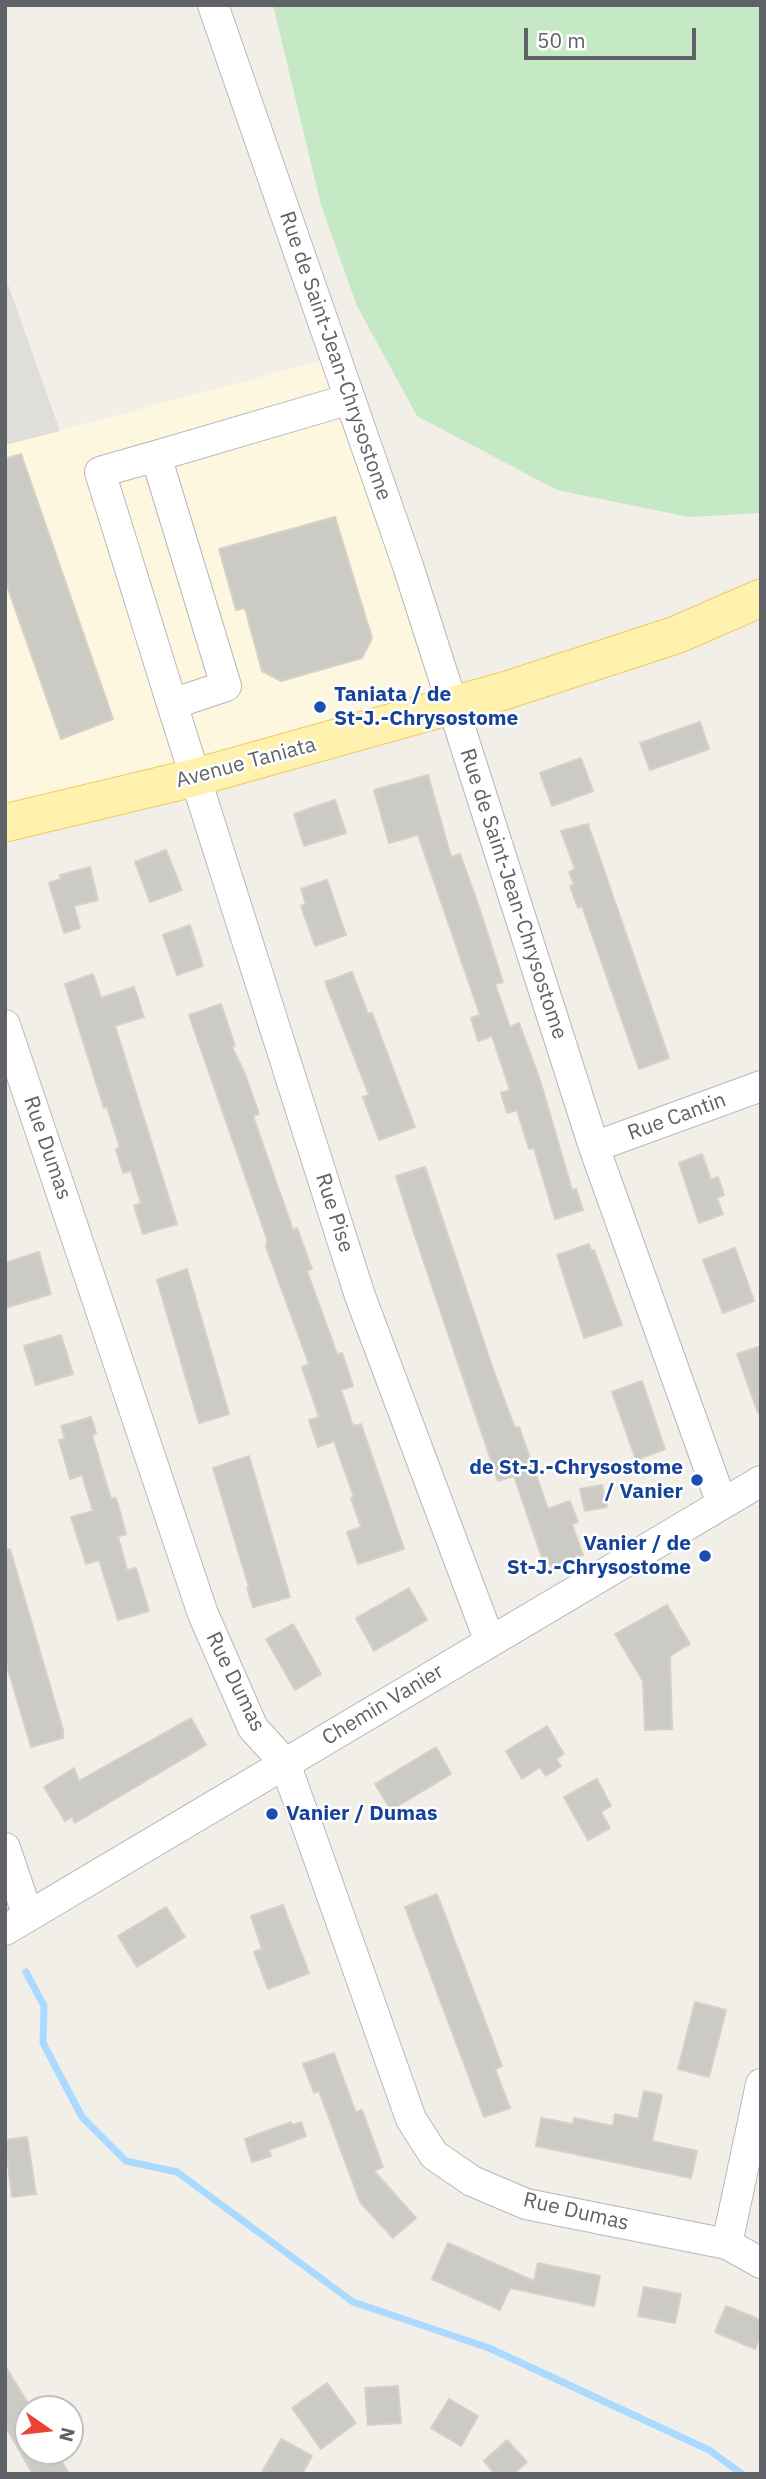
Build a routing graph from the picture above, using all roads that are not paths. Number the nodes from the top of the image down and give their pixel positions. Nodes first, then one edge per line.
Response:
1 (213, 5) edge
2 (350, 399) junction
3 (156, 456) junction
4 (761, 598) edge
5 (172, 704) junction
6 (453, 706) junction
7 (193, 778) junction
8 (5, 822) edge
9 (5, 1025) edge
10 (761, 1086) edge
11 (594, 1147) junction
12 (761, 1481) edge
13 (722, 1504) junction
14 (489, 1642) junction
15 (285, 1763) junction
16 (5, 1848) edge
17 (17, 1923) edge
18 (761, 2084) edge
19 (727, 2245) junction
20 (761, 2263) edge

1 - 2 street, Rue de Saint-Jean-Chrysostome
2 - 3 street
2 - 6 street, Rue de Saint-Jean-Chrysostome
3 - 5 street
3 - 5 street, Rue Pise
4 - 6 main road, Avenue Taniata
5 - 7 street, Rue Pise
6 - 7 main road, Avenue Taniata
6 - 11 street, Rue de Saint-Jean-Chrysostome
7 - 8 main road, Avenue Taniata
7 - 14 street, Rue Pise
9 - 15 street, Rue Dumas
10 - 11 street, Rue Cantin
11 - 13 street, Rue de Saint-Jean-Chrysostome
12 - 13 street, Chemin Vanier
13 - 14 street, Chemin Vanier
14 - 15 street, Chemin Vanier
15 - 17 street, Chemin Vanier
15 - 19 street, Rue Dumas
16 - 17 street
18 - 19 street
19 - 20 street, Rue Dumas

